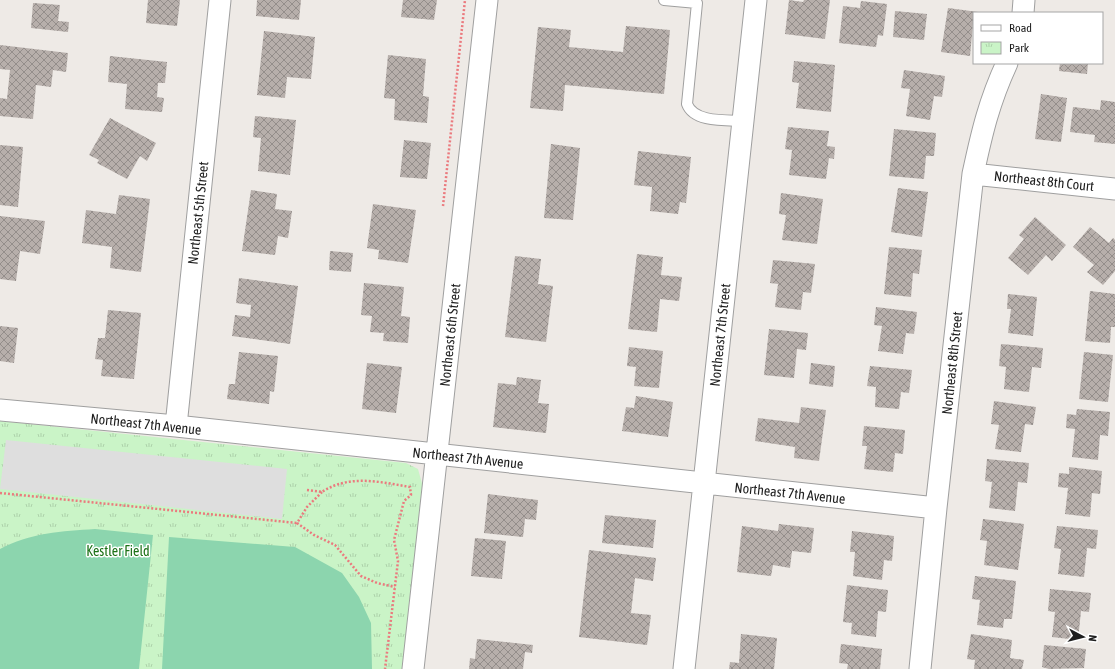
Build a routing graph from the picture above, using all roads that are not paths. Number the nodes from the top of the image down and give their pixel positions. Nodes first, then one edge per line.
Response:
1 (220, 0) edge
2 (486, 0) edge
3 (664, 0) edge
4 (756, 0) edge
5 (1024, 0) edge
6 (1023, 12) edge
7 (1007, 64) edge
8 (744, 121) junction
9 (973, 174) junction
10 (1115, 189) edge
11 (0, 410) edge
12 (176, 426) junction
13 (437, 455) junction
14 (704, 484) junction
15 (936, 508) junction
16 (413, 669) edge
17 (684, 669) edge
18 (920, 669) edge

1 - 12 street, Northeast 5th Street
2 - 13 street, Northeast 6th Street
3 - 8 lane
4 - 8 street, Northeast 7th Street
5 - 6 street
7 - 9 street, Northeast 8th Street
8 - 14 street, Northeast 7th Street
9 - 10 street, Northeast 8th Court
9 - 15 street, Northeast 8th Street
11 - 12 street, Northeast 7th Avenue
12 - 13 street, Northeast 7th Avenue
13 - 14 street, Northeast 7th Avenue
13 - 16 street, Northeast 6th Street
14 - 15 street, Northeast 7th Avenue
14 - 17 street, Northeast 7th Street
15 - 18 street, Northeast 8th Street

